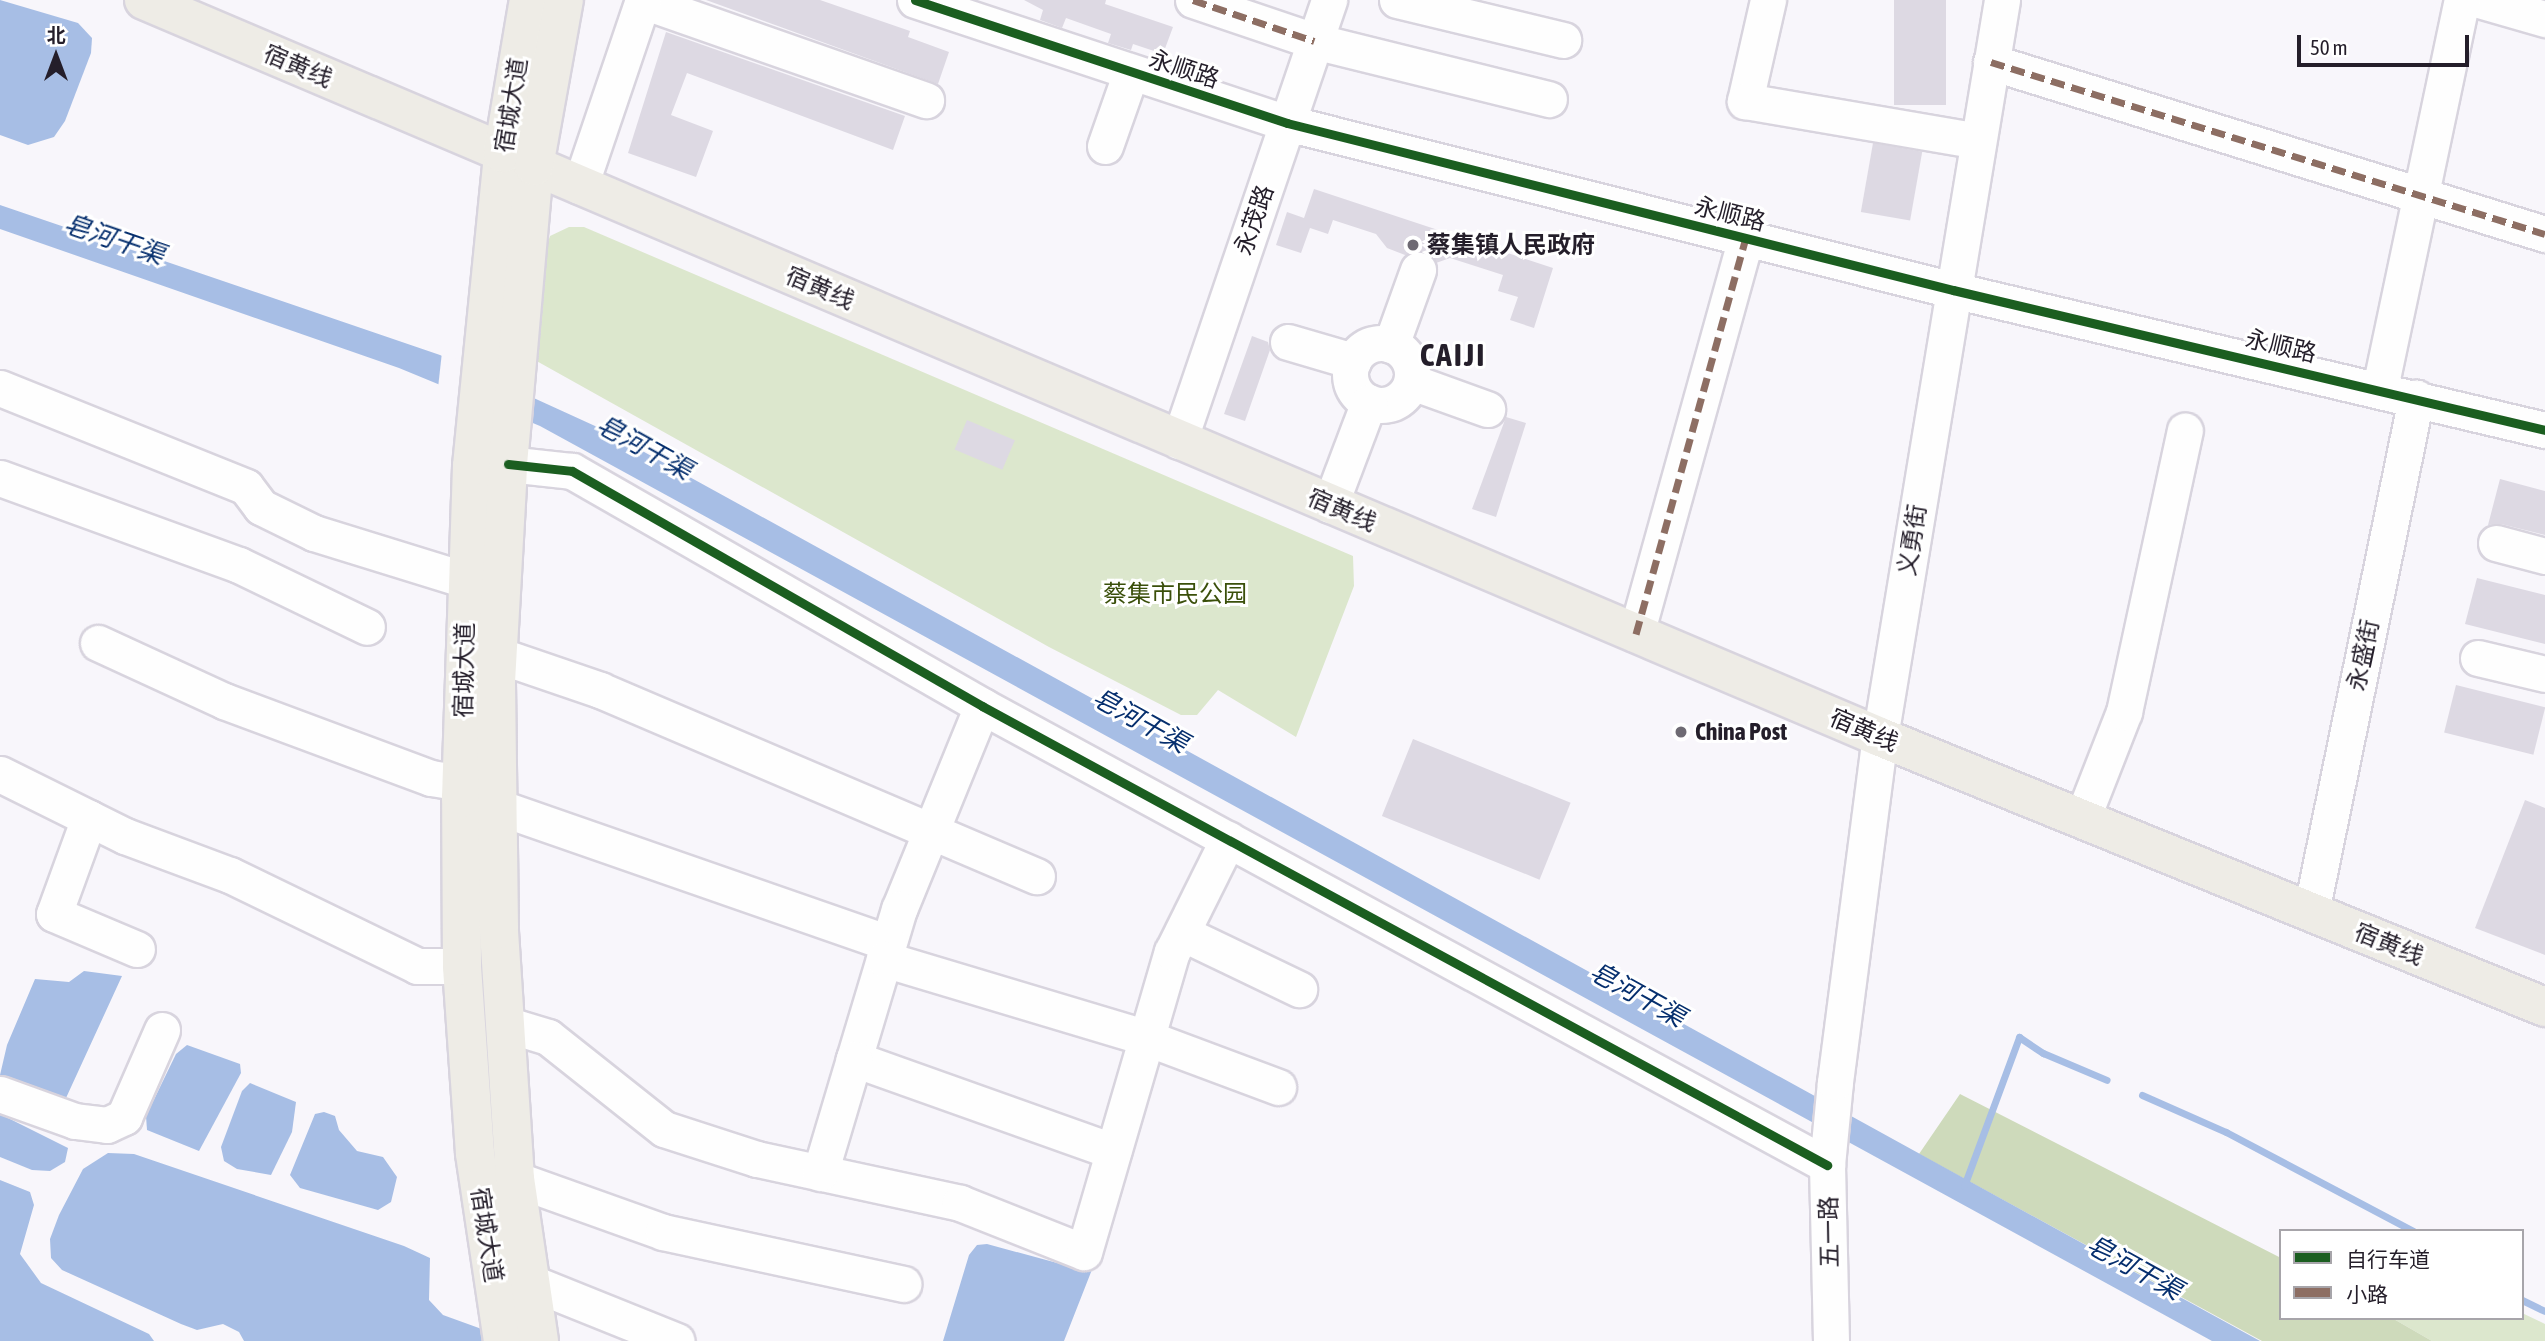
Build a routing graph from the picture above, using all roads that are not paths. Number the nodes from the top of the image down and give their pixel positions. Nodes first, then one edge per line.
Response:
1 (144, 0) edge
2 (529, 0) edge
3 (565, 0) edge
4 (915, 0) edge
5 (1193, 0) edge
6 (1329, 0) edge
7 (1398, 0) edge
8 (1768, 0) edge
9 (2002, 0) edge
10 (2462, 0) edge
11 (2479, 0) edge
12 (643, 1) edge
13 (2545, 19) edge
14 (1563, 40) dead end
15 (1314, 41) junction
16 (1991, 62) junction
17 (1131, 72) junction
18 (1549, 99) dead end
19 (926, 100) dead end
20 (1287, 123) junction
21 (1978, 141) junction
22 (1105, 146) dead end
23 (518, 159) junction
24 (580, 186) junction
25 (2421, 198) junction
26 (2545, 234) edge
27 (1746, 238) junction
28 (1418, 270) dead end
29 (1953, 289) junction
30 (1288, 342) dead end
31 (1391, 345) junction
32 (1353, 361) junction
33 (1412, 382) junction
34 (0, 387) edge
35 (2381, 388) junction
36 (2416, 398) junction
37 (1369, 402) junction
38 (1487, 409) dead end
39 (2545, 430) edge
40 (2185, 431) dead end
41 (1179, 441) junction
42 (490, 465) junction
43 (0, 478) edge
44 (1330, 505) junction
45 (2496, 543) dead end
46 (2545, 556) edge
47 (466, 580) junction
48 (367, 627) dead end
49 (1636, 634) junction
50 (98, 643) dead end
51 (498, 655) junction
52 (2478, 658) dead end
53 (2545, 674) edge
54 (982, 706) junction
55 (1880, 737) junction
56 (0, 774) edge
57 (461, 783) junction
58 (498, 807) junction
59 (89, 818) junction
60 (2082, 819) junction
61 (930, 833) junction
62 (1228, 839) junction
63 (1037, 876) dead end
64 (2311, 912) junction
65 (1182, 933) junction
66 (138, 949) dead end
67 (886, 951) junction
68 (462, 966) junction
69 (1299, 989) dead end
70 (2545, 1007) edge
71 (505, 1024) junction
72 (162, 1030) dead end
73 (1147, 1038) junction
74 (854, 1059) junction
75 (1835, 1082) joint
76 (1279, 1087) dead end
77 (0, 1094) edge
78 (1113, 1151) junction
79 (1827, 1166) junction
80 (820, 1173) junction
81 (514, 1179) junction
82 (530, 1282) junction
83 (903, 1284) dead end
84 (503, 1341) edge
85 (539, 1341) edge
86 (677, 1341) edge
87 (1831, 1341) edge

1 - 23 main road, 宿黄线
2 - 23 main road, 宿城大道
3 - 23 main road, 宿城大道
4 - 17 street, 永顺路
5 - 15 street
6 - 15 street, 永茂路
7 - 14 street
8 - 21 street
9 - 16 street, 义勇街
10 - 25 street
11 - 13 street
12 - 19 street
12 - 24 street
15 - 18 street
15 - 20 street, 永茂路
16 - 21 street, 义勇街
16 - 25 street
17 - 20 street, 永顺路
17 - 22 street
20 - 27 street, 永顺路
20 - 41 street, 永茂路
21 - 29 street, 义勇街
23 - 24 main road, 宿黄线
23 - 42 main road, 宿城大道
24 - 41 main road, 宿黄线
25 - 26 street
25 - 35 street
27 - 29 street, 永顺路
27 - 49 street
28 - 31 street
29 - 35 street, 永顺路
29 - 55 street, 义勇街
30 - 32 street
31 - 32 street
31 - 33 street
32 - 37 street
33 - 37 street
33 - 38 street
34 - 47 street
35 - 36 street, 永顺路
36 - 39 street, 永顺路
36 - 64 street, 永盛街
37 - 44 street
40 - 60 street
41 - 44 main road, 宿黄线
42 - 47 main road, 宿城大道
42 - 51 main road, 宿城大道
42 - 54 street
43 - 48 street
44 - 49 main road, 宿黄线
45 - 46 street
47 - 57 main road, 宿城大道
49 - 55 main road, 宿黄线
50 - 57 street
51 - 58 main road, 宿城大道
51 - 61 street
52 - 53 street
54 - 61 street
54 - 62 street
55 - 60 main road, 宿黄线
55 - 75 street, 义勇街
56 - 59 street
57 - 68 main road, 宿城大道
58 - 67 street
58 - 71 main road, 宿城大道
59 - 66 street
59 - 68 street
60 - 64 main road, 宿黄线
61 - 63 street
61 - 67 street
62 - 65 street
62 - 79 street
64 - 70 main road, 宿黄线
65 - 69 street
65 - 73 street
67 - 73 street
67 - 74 street
68 - 84 main road, 宿城大道
71 - 80 street
71 - 81 main road, 宿城大道
72 - 77 street
73 - 76 street
73 - 78 street
74 - 78 street
74 - 80 street
75 - 79 street, 五一路
78 - 80 street
79 - 87 street, 五一路
81 - 82 main road, 宿城大道
81 - 83 street
82 - 85 main road, 宿城大道
82 - 86 street

